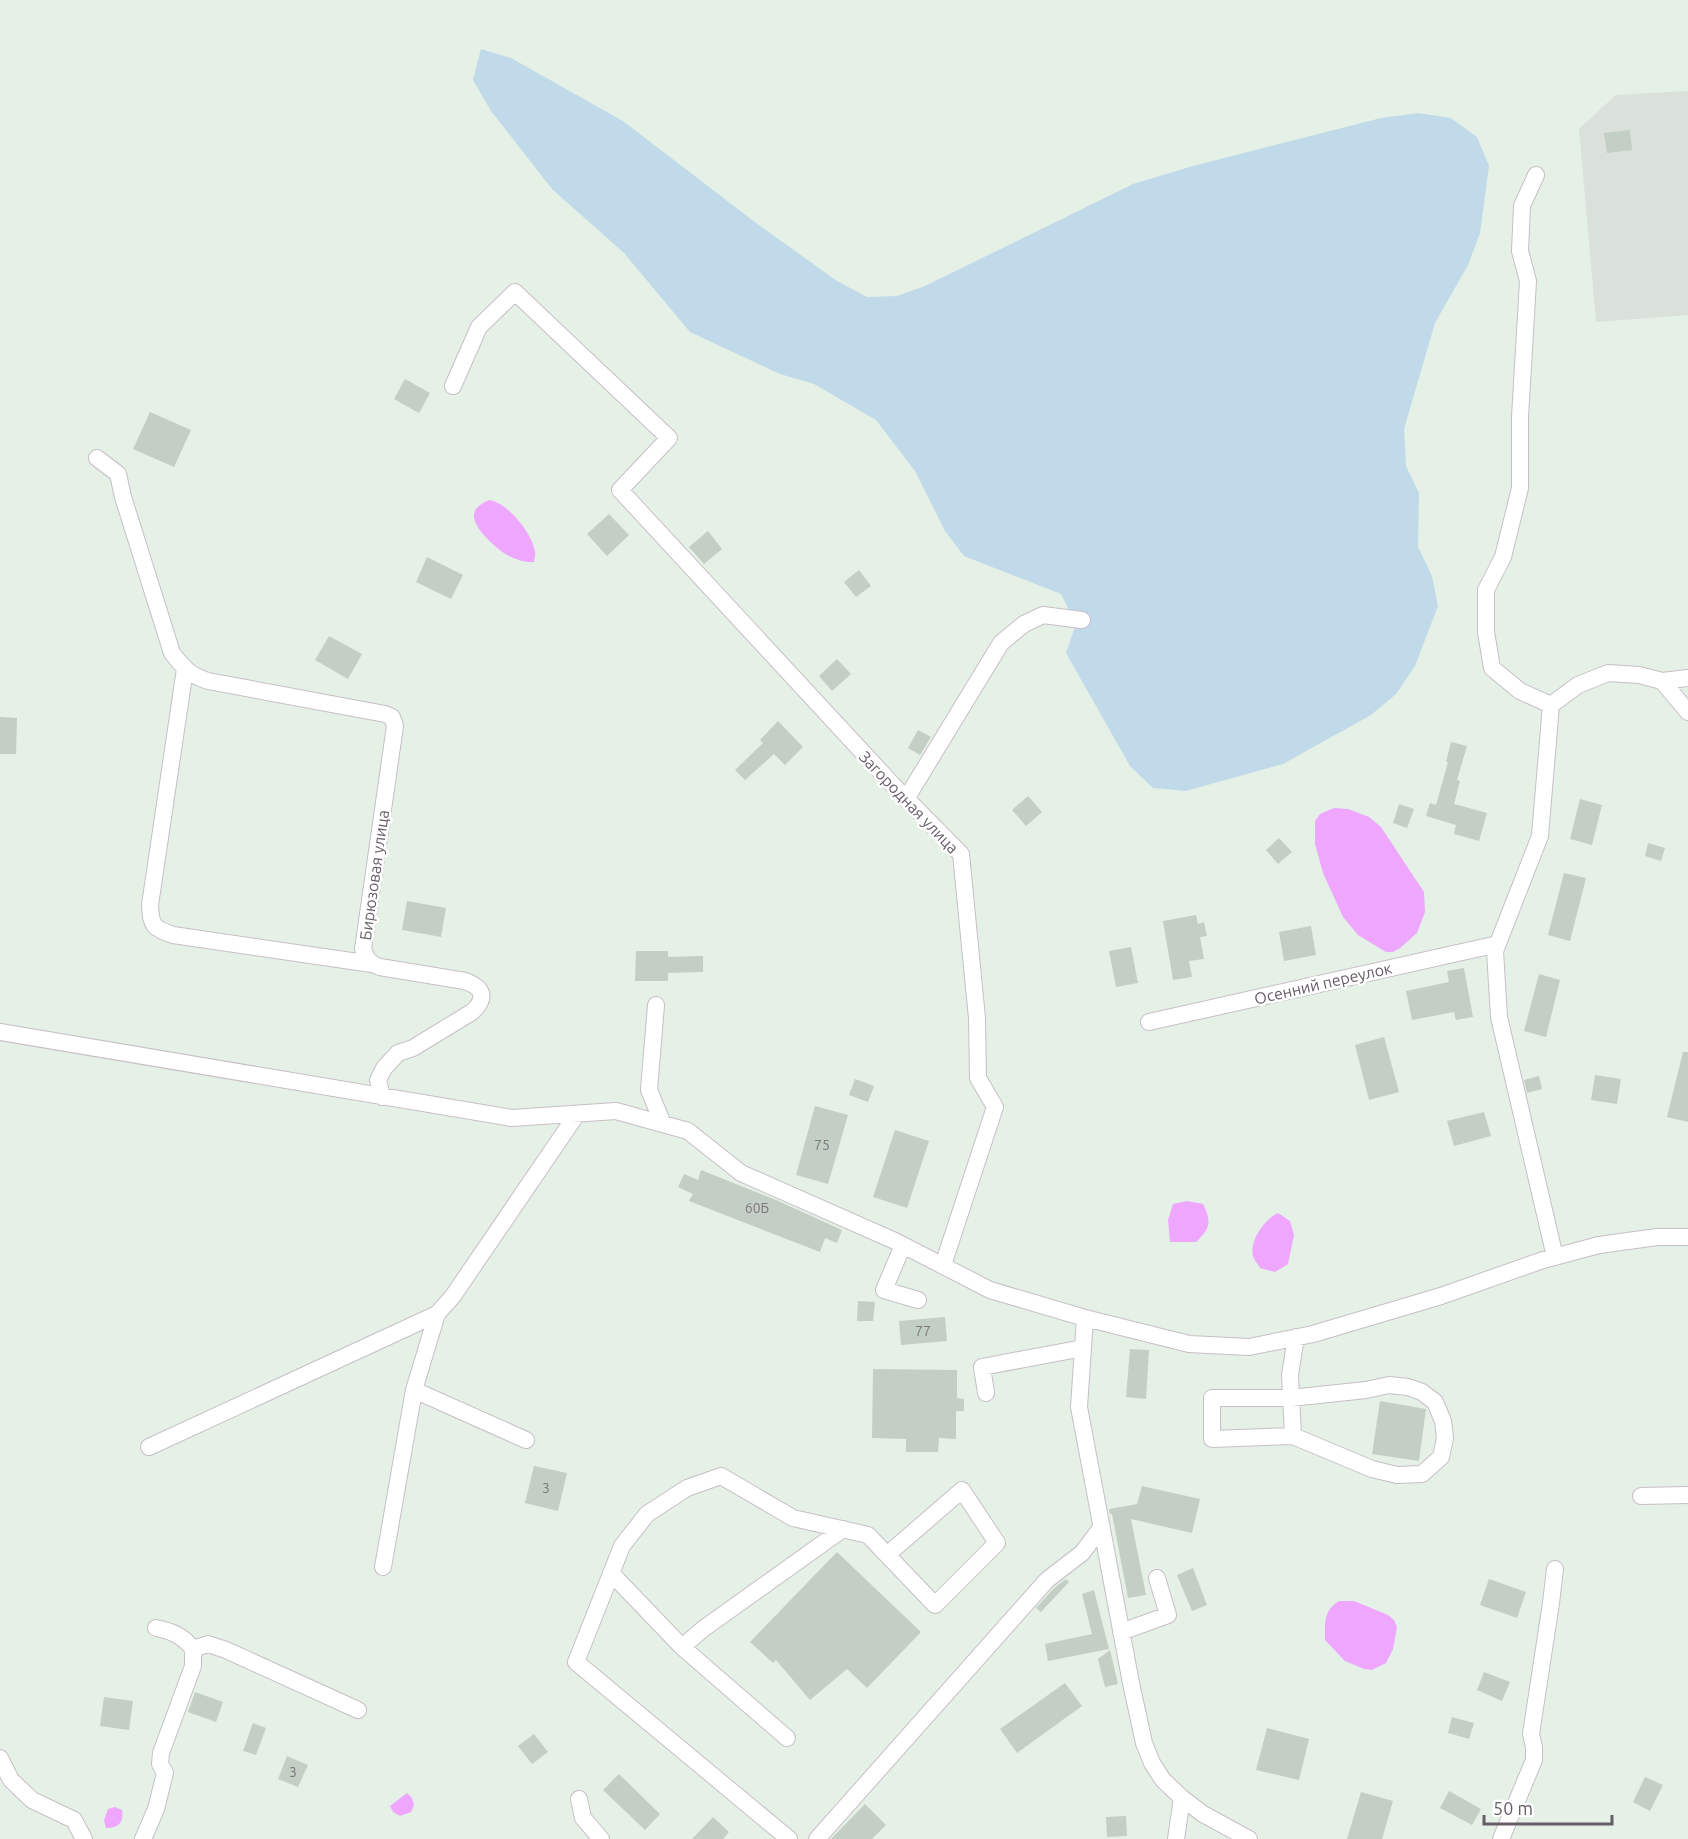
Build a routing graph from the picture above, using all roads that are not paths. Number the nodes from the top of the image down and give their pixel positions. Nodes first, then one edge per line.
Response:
1 (1536, 175) dead end
2 (453, 386) dead end
3 (97, 458) dead end
4 (1082, 620) dead end
5 (185, 669) junction
6 (1688, 678) edge
7 (1662, 681) junction
8 (1551, 705) junction
9 (1688, 712) edge
10 (906, 799) junction
11 (1498, 944) junction
12 (372, 964) junction
13 (656, 1005) dead end
14 (1149, 1022) dead end
15 (0, 1032) edge
16 (382, 1097) junction
17 (577, 1114) junction
18 (663, 1124) junction
19 (1688, 1237) edge
20 (903, 1245) junction
21 (1555, 1257) junction
22 (943, 1265) junction
23 (918, 1300) dead end
24 (437, 1314) junction
25 (1085, 1318) junction
26 (1296, 1337) junction
27 (1083, 1348) junction
28 (414, 1390) junction
29 (986, 1393) dead end
30 (1291, 1398) junction
31 (1293, 1436) junction
32 (526, 1440) dead end
33 (149, 1448) dead end
34 (1688, 1495) edge
35 (1641, 1496) dead end
36 (1101, 1528) junction
37 (843, 1529) junction
38 (888, 1554) junction
39 (382, 1567) dead end
40 (1555, 1569) dead end
41 (611, 1573) junction
42 (1157, 1578) dead end
43 (156, 1628) dead end
44 (1121, 1632) junction
45 (682, 1647) junction
46 (193, 1649) junction
47 (358, 1710) dead end
48 (787, 1738) dead end
49 (0, 1758) edge
50 (1182, 1798) junction
51 (579, 1799) dead end
52 (84, 1839) edge
53 (143, 1839) edge
54 (601, 1839) edge
55 (789, 1839) edge
56 (817, 1839) edge
57 (1176, 1839) edge
58 (1248, 1839) edge
59 (1501, 1839) edge

1 - 8 street
2 - 10 street, Загородная улица
3 - 5 street
4 - 10 street
5 - 12 street, Бирюзовая улица
5 - 12 street
6 - 7 street
7 - 8 street
7 - 9 street
8 - 11 street
10 - 22 street, Загородная улица
11 - 14 street, Осенний переулок
11 - 21 street
12 - 16 street, Бирюзовая улица
13 - 18 street
15 - 16 street
16 - 17 street
17 - 18 street
17 - 24 street
18 - 20 street
19 - 21 street
20 - 22 street
20 - 23 street
21 - 26 street
22 - 25 street
24 - 28 street
24 - 33 street
25 - 26 street
25 - 27 street
26 - 30 street
27 - 29 street
27 - 36 street
28 - 32 street
28 - 39 street
30 - 31 street
30 - 31 street
30 - 31 street
34 - 35 street
36 - 44 street
36 - 56 street
37 - 38 street
37 - 41 street
37 - 45 street
38 - 38 street
40 - 59 street
41 - 45 street
41 - 55 street
42 - 44 street
43 - 46 street
44 - 50 street
45 - 48 street
46 - 47 street
46 - 53 street
49 - 52 street
50 - 57 street
50 - 58 street
51 - 54 street

